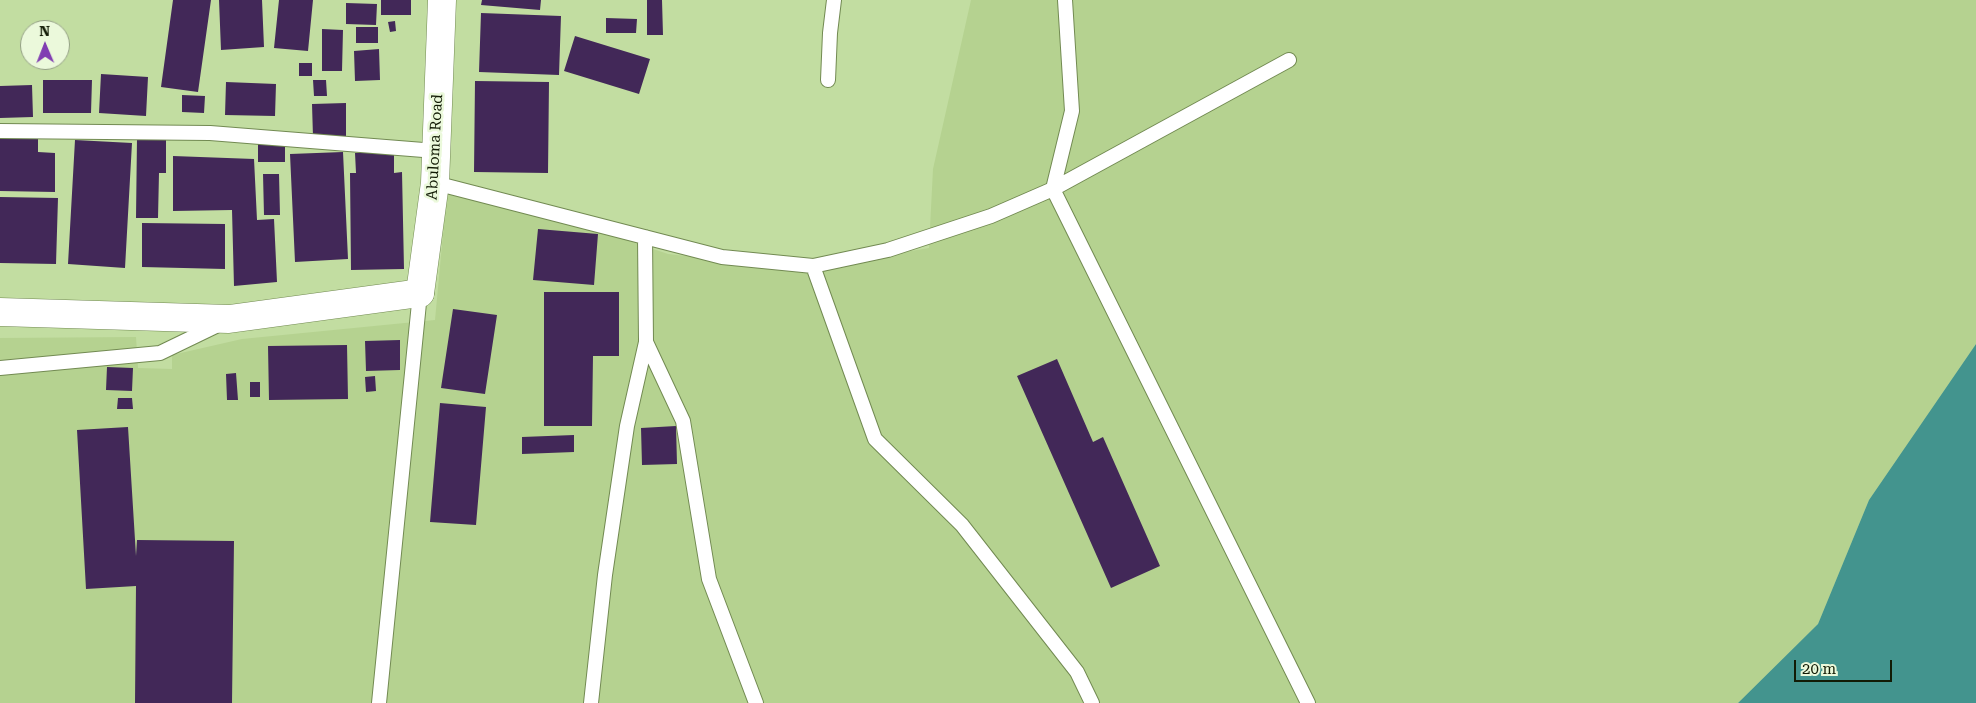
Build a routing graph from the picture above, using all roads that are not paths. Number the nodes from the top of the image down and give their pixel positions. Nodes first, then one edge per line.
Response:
1 (442, 0) edge
2 (834, 0) edge
3 (1065, 0) edge
4 (1289, 60) dead end
5 (828, 80) dead end
6 (0, 131) edge
7 (436, 151) junction
8 (435, 183) junction
9 (1053, 189) junction
10 (646, 237) junction
11 (813, 266) junction
12 (420, 293) junction
13 (0, 312) edge
14 (229, 319) junction
15 (646, 342) junction
16 (0, 368) edge
17 (380, 703) edge
18 (591, 703) edge
19 (756, 703) edge
20 (1092, 703) edge
21 (1308, 703) edge

1 - 7 street, Abuloma Road
2 - 5 lane
3 - 9 lane
4 - 9 lane
6 - 7 lane
7 - 8 street, Abuloma Road
8 - 10 lane
8 - 12 street, Abuloma Road
9 - 11 lane
9 - 21 lane
10 - 11 lane
10 - 15 lane
11 - 20 lane
12 - 14 street
12 - 17 lane
13 - 14 street
14 - 16 lane
15 - 18 lane
15 - 19 lane

